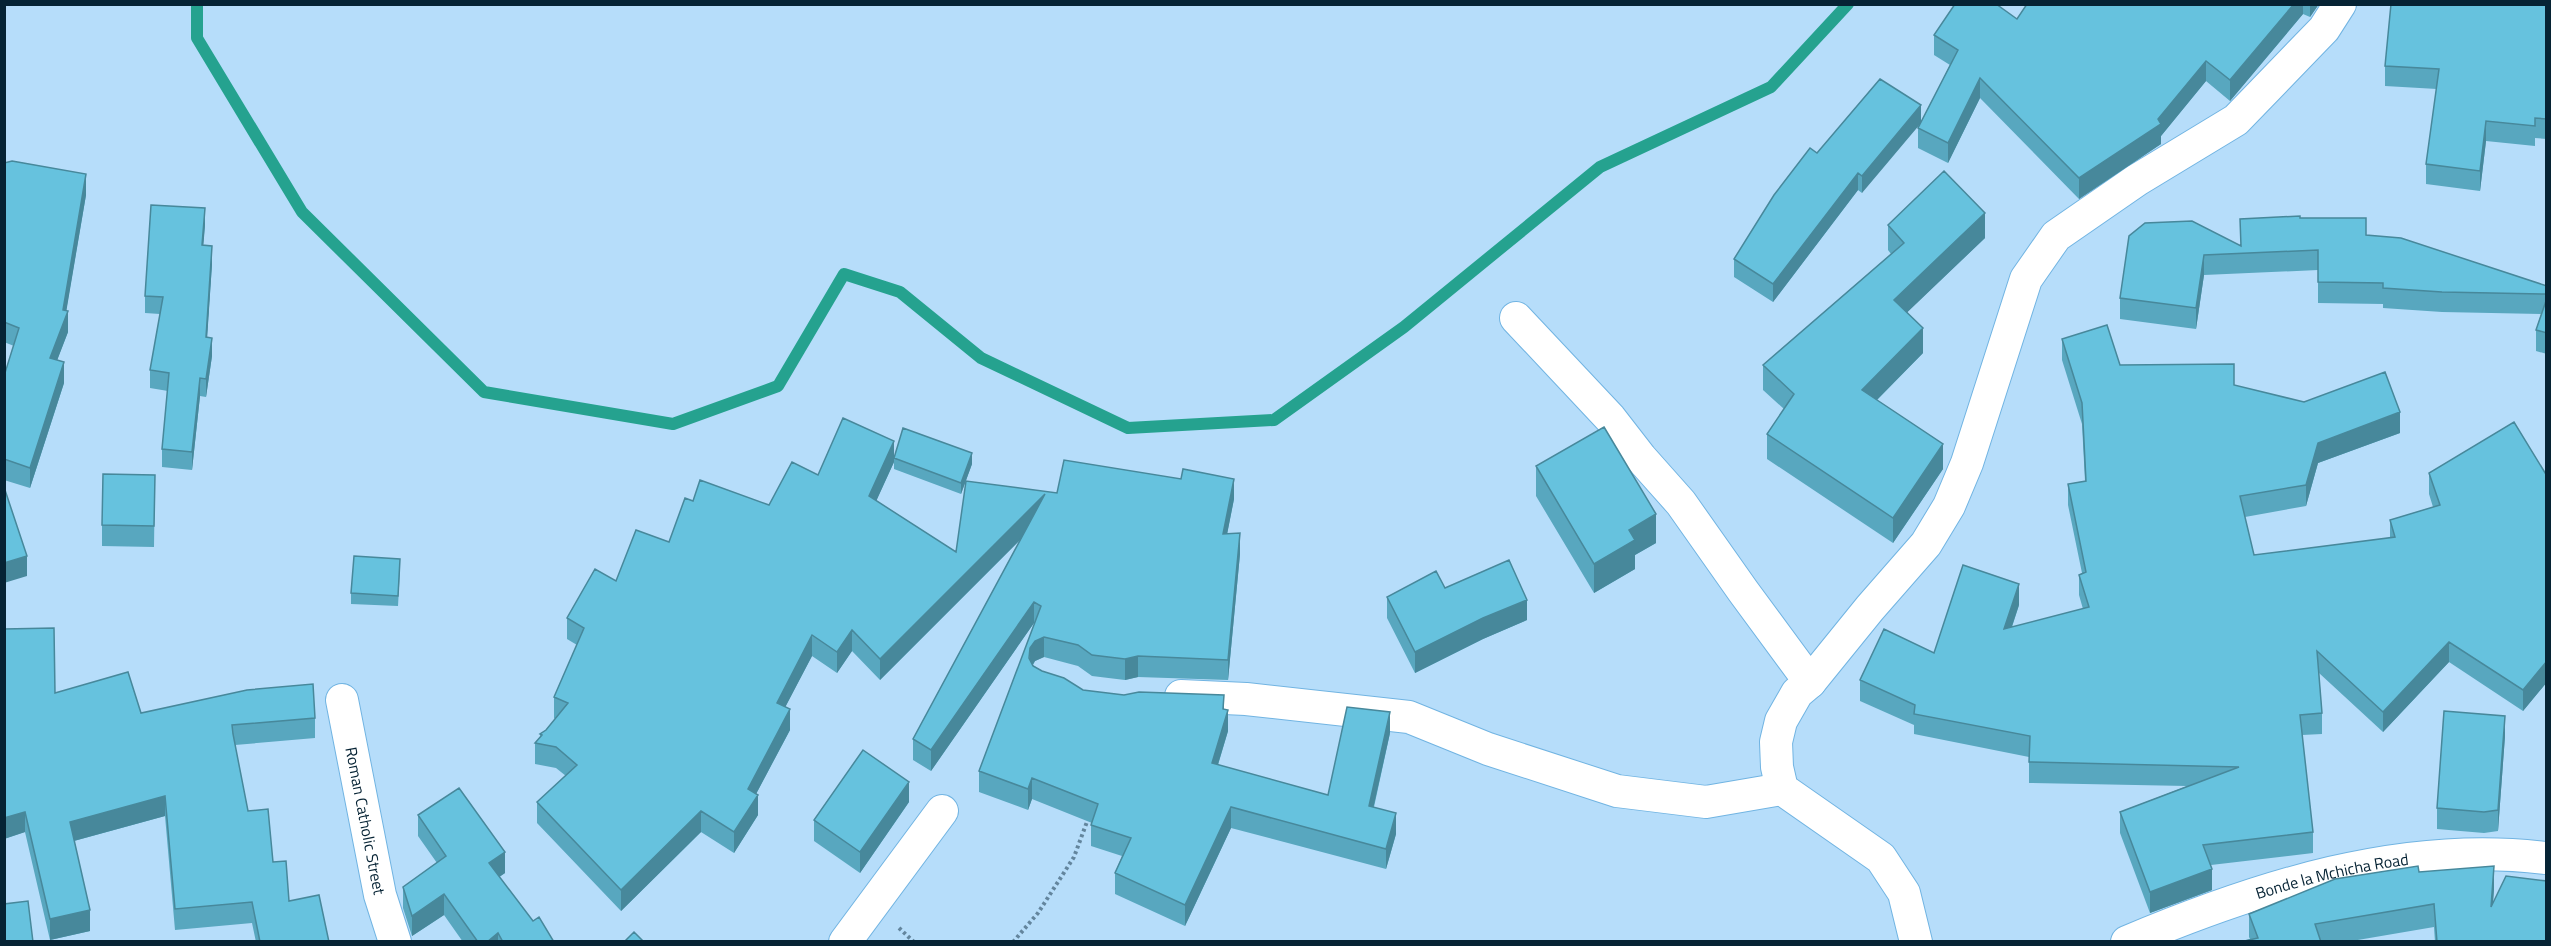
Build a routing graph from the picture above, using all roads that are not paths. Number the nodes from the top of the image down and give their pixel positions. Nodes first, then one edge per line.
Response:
1 (2340, 4) edge
2 (1516, 318) dead end
3 (1810, 682) junction
4 (1149, 695) edge
5 (342, 700) dead end
6 (1782, 789) junction
7 (942, 811) dead end
8 (2547, 858) edge
9 (2173, 932) edge
10 (395, 942) edge
11 (845, 942) edge
12 (1916, 942) edge
13 (2127, 942) edge

1 - 3 street
2 - 3 street
3 - 6 street
4 - 6 street
5 - 10 street, Roman Catholic Street
6 - 12 street
7 - 11 street
8 - 9 street, Bonde la Mchicha Road
9 - 13 street, Bonde la Mchicha Road

